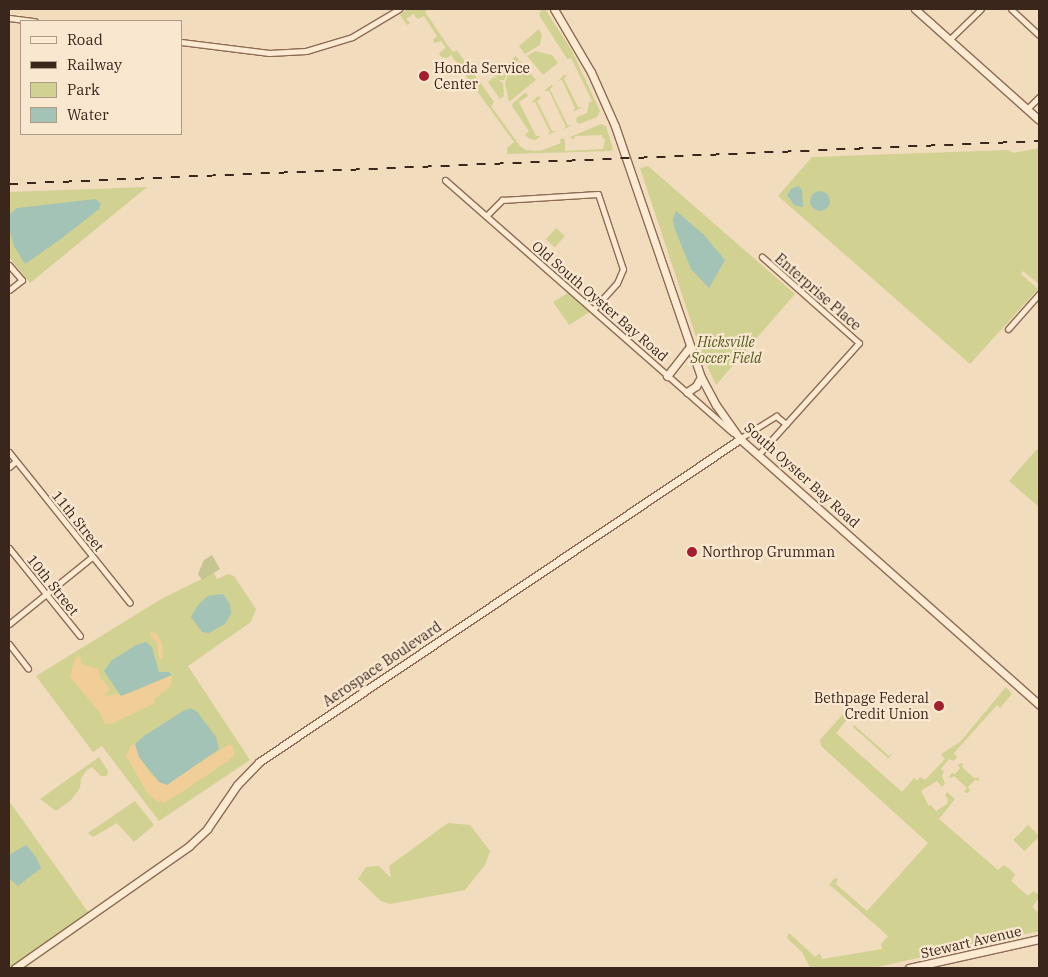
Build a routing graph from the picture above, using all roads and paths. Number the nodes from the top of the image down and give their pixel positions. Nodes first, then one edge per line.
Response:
1 (399, 9) edge
2 (554, 9) edge
3 (915, 9) edge
4 (981, 9) edge
5 (1011, 9) edge
6 (9, 18) edge
7 (26, 20) edge
8 (1039, 35) edge
9 (950, 39) junction
10 (182, 42) edge
11 (1039, 96) edge
12 (1027, 109) junction
13 (1039, 120) edge
14 (445, 180) dead end
15 (486, 216) junction
16 (762, 257) dead end
17 (9, 265) edge
18 (9, 290) edge
19 (1039, 294) edge
20 (593, 310) junction
21 (1008, 329) dead end
22 (690, 347) junction
23 (667, 376) junction
24 (701, 376) junction
25 (686, 392) junction
26 (786, 424) junction
27 (740, 440) junction
28 (9, 452) edge
29 (758, 455) junction
30 (16, 461) junction
31 (9, 467) edge
32 (9, 548) edge
33 (92, 557) junction
34 (46, 594) junction
35 (130, 603) dead end
36 (9, 624) edge
37 (80, 636) dead end
38 (9, 644) edge
39 (28, 668) dead end
40 (1039, 704) edge
41 (1039, 939) edge
42 (15, 968) edge
43 (909, 968) edge

1 - 10 street
2 - 22 street, South Oyster Bay Road
3 - 9 street
4 - 9 street
5 - 8 street
6 - 7 street
9 - 12 street
11 - 12 street
12 - 13 street
14 - 15 street, Old South Oyster Bay Road
15 - 20 street, Old South Oyster Bay Road
15 - 20 street
16 - 26 street, Enterprise Place
17 - 18 street
19 - 21 street
20 - 23 street, Old South Oyster Bay Road
22 - 23 street
22 - 24 street, South Oyster Bay Road
23 - 25 street, Old South Oyster Bay Road
24 - 25 street
24 - 27 street, South Oyster Bay Road
25 - 27 street, Old South Oyster Bay Road
26 - 27 street, Aerospace Boulevard
26 - 29 street, Enterprise Place
27 - 29 street, South Oyster Bay Road
27 - 42 street, Aerospace Boulevard
28 - 30 street, 11th Street
29 - 40 street, South Oyster Bay Road
30 - 31 street
30 - 33 street, 11th Street
32 - 34 street, 10th Street
33 - 34 street
33 - 35 street, 11th Street
34 - 36 street
34 - 37 street, 10th Street
38 - 39 street
41 - 43 street, Stewart Avenue

